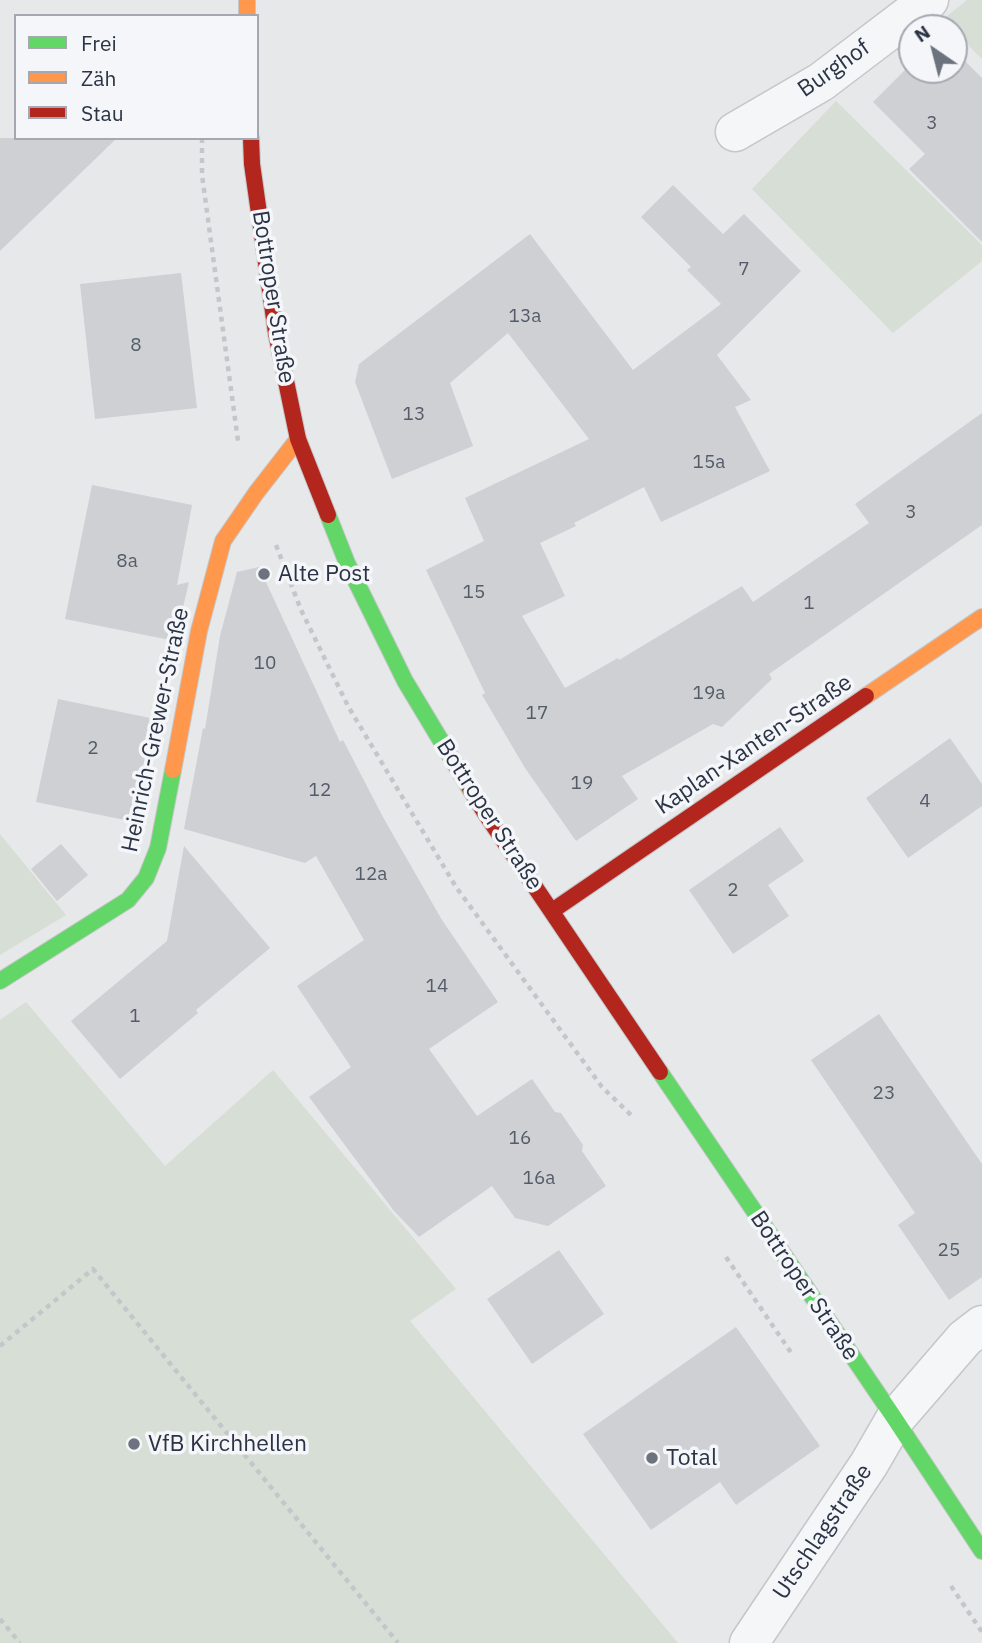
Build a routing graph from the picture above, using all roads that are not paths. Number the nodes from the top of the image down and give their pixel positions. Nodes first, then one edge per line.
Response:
1 (929, 0) edge
2 (735, 132) dead end
3 (251, 140) edge
4 (298, 439) junction
5 (982, 617) edge
6 (552, 911) junction
7 (0, 981) edge
8 (982, 1325) edge
9 (895, 1419) junction
10 (982, 1551) edge
11 (749, 1643) edge

1 - 2 street, Burghof
3 - 4 main road, Bottroper Straße
4 - 6 main road, Bottroper Straße
4 - 7 main road, Heinrich-Grewer-Straße
5 - 6 main road, Kaplan-Xanten-Straße
6 - 9 main road, Bottroper Straße
8 - 9 street
9 - 10 main road, Bottroper Straße
9 - 11 street, Utschlagstraße

